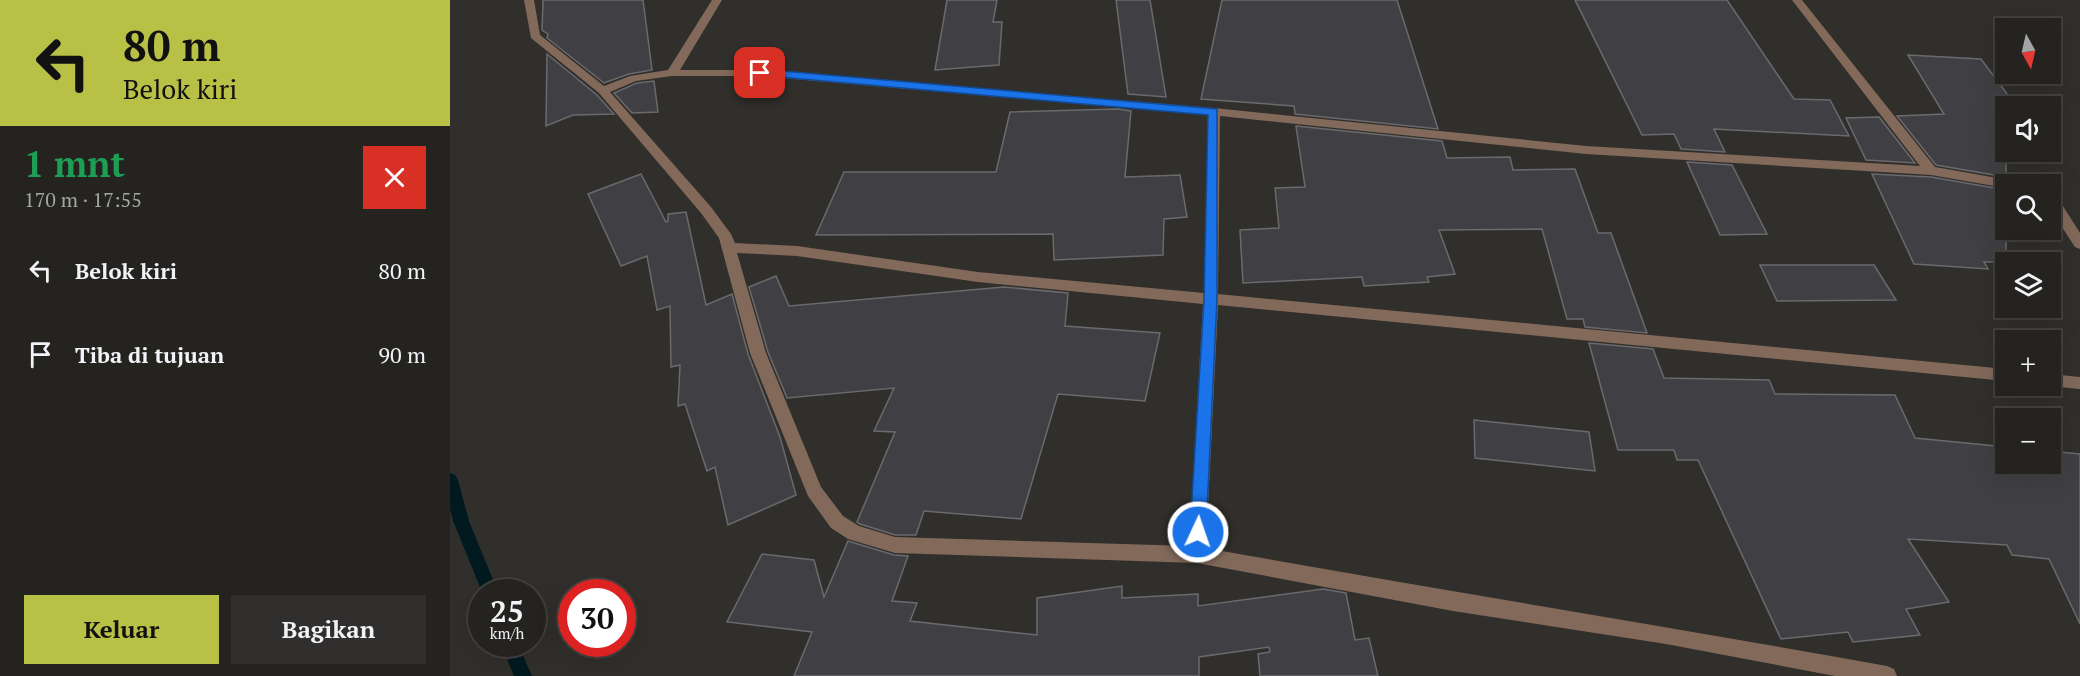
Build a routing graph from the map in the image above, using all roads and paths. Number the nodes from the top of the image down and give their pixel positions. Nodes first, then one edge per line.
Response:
1 (530, 0) edge
2 (717, 0) edge
3 (1797, 0) edge
4 (672, 73) junction
5 (603, 91) junction
6 (1214, 112) junction
7 (1932, 171) junction
8 (1995, 182) edge
9 (2061, 214) edge
10 (2080, 244) edge
11 (729, 248) junction
12 (1211, 299) junction
13 (1995, 374) edge
14 (2061, 381) edge
15 (2080, 383) edge
16 (1197, 555) junction
17 (1887, 676) edge

1 - 5 street
2 - 4 street
3 - 7 street
4 - 5 street
4 - 6 street
5 - 11 street
6 - 7 street
6 - 12 street
7 - 8 street
9 - 10 street
11 - 12 street
11 - 16 street
12 - 13 street
12 - 16 street
14 - 15 street
16 - 17 street

